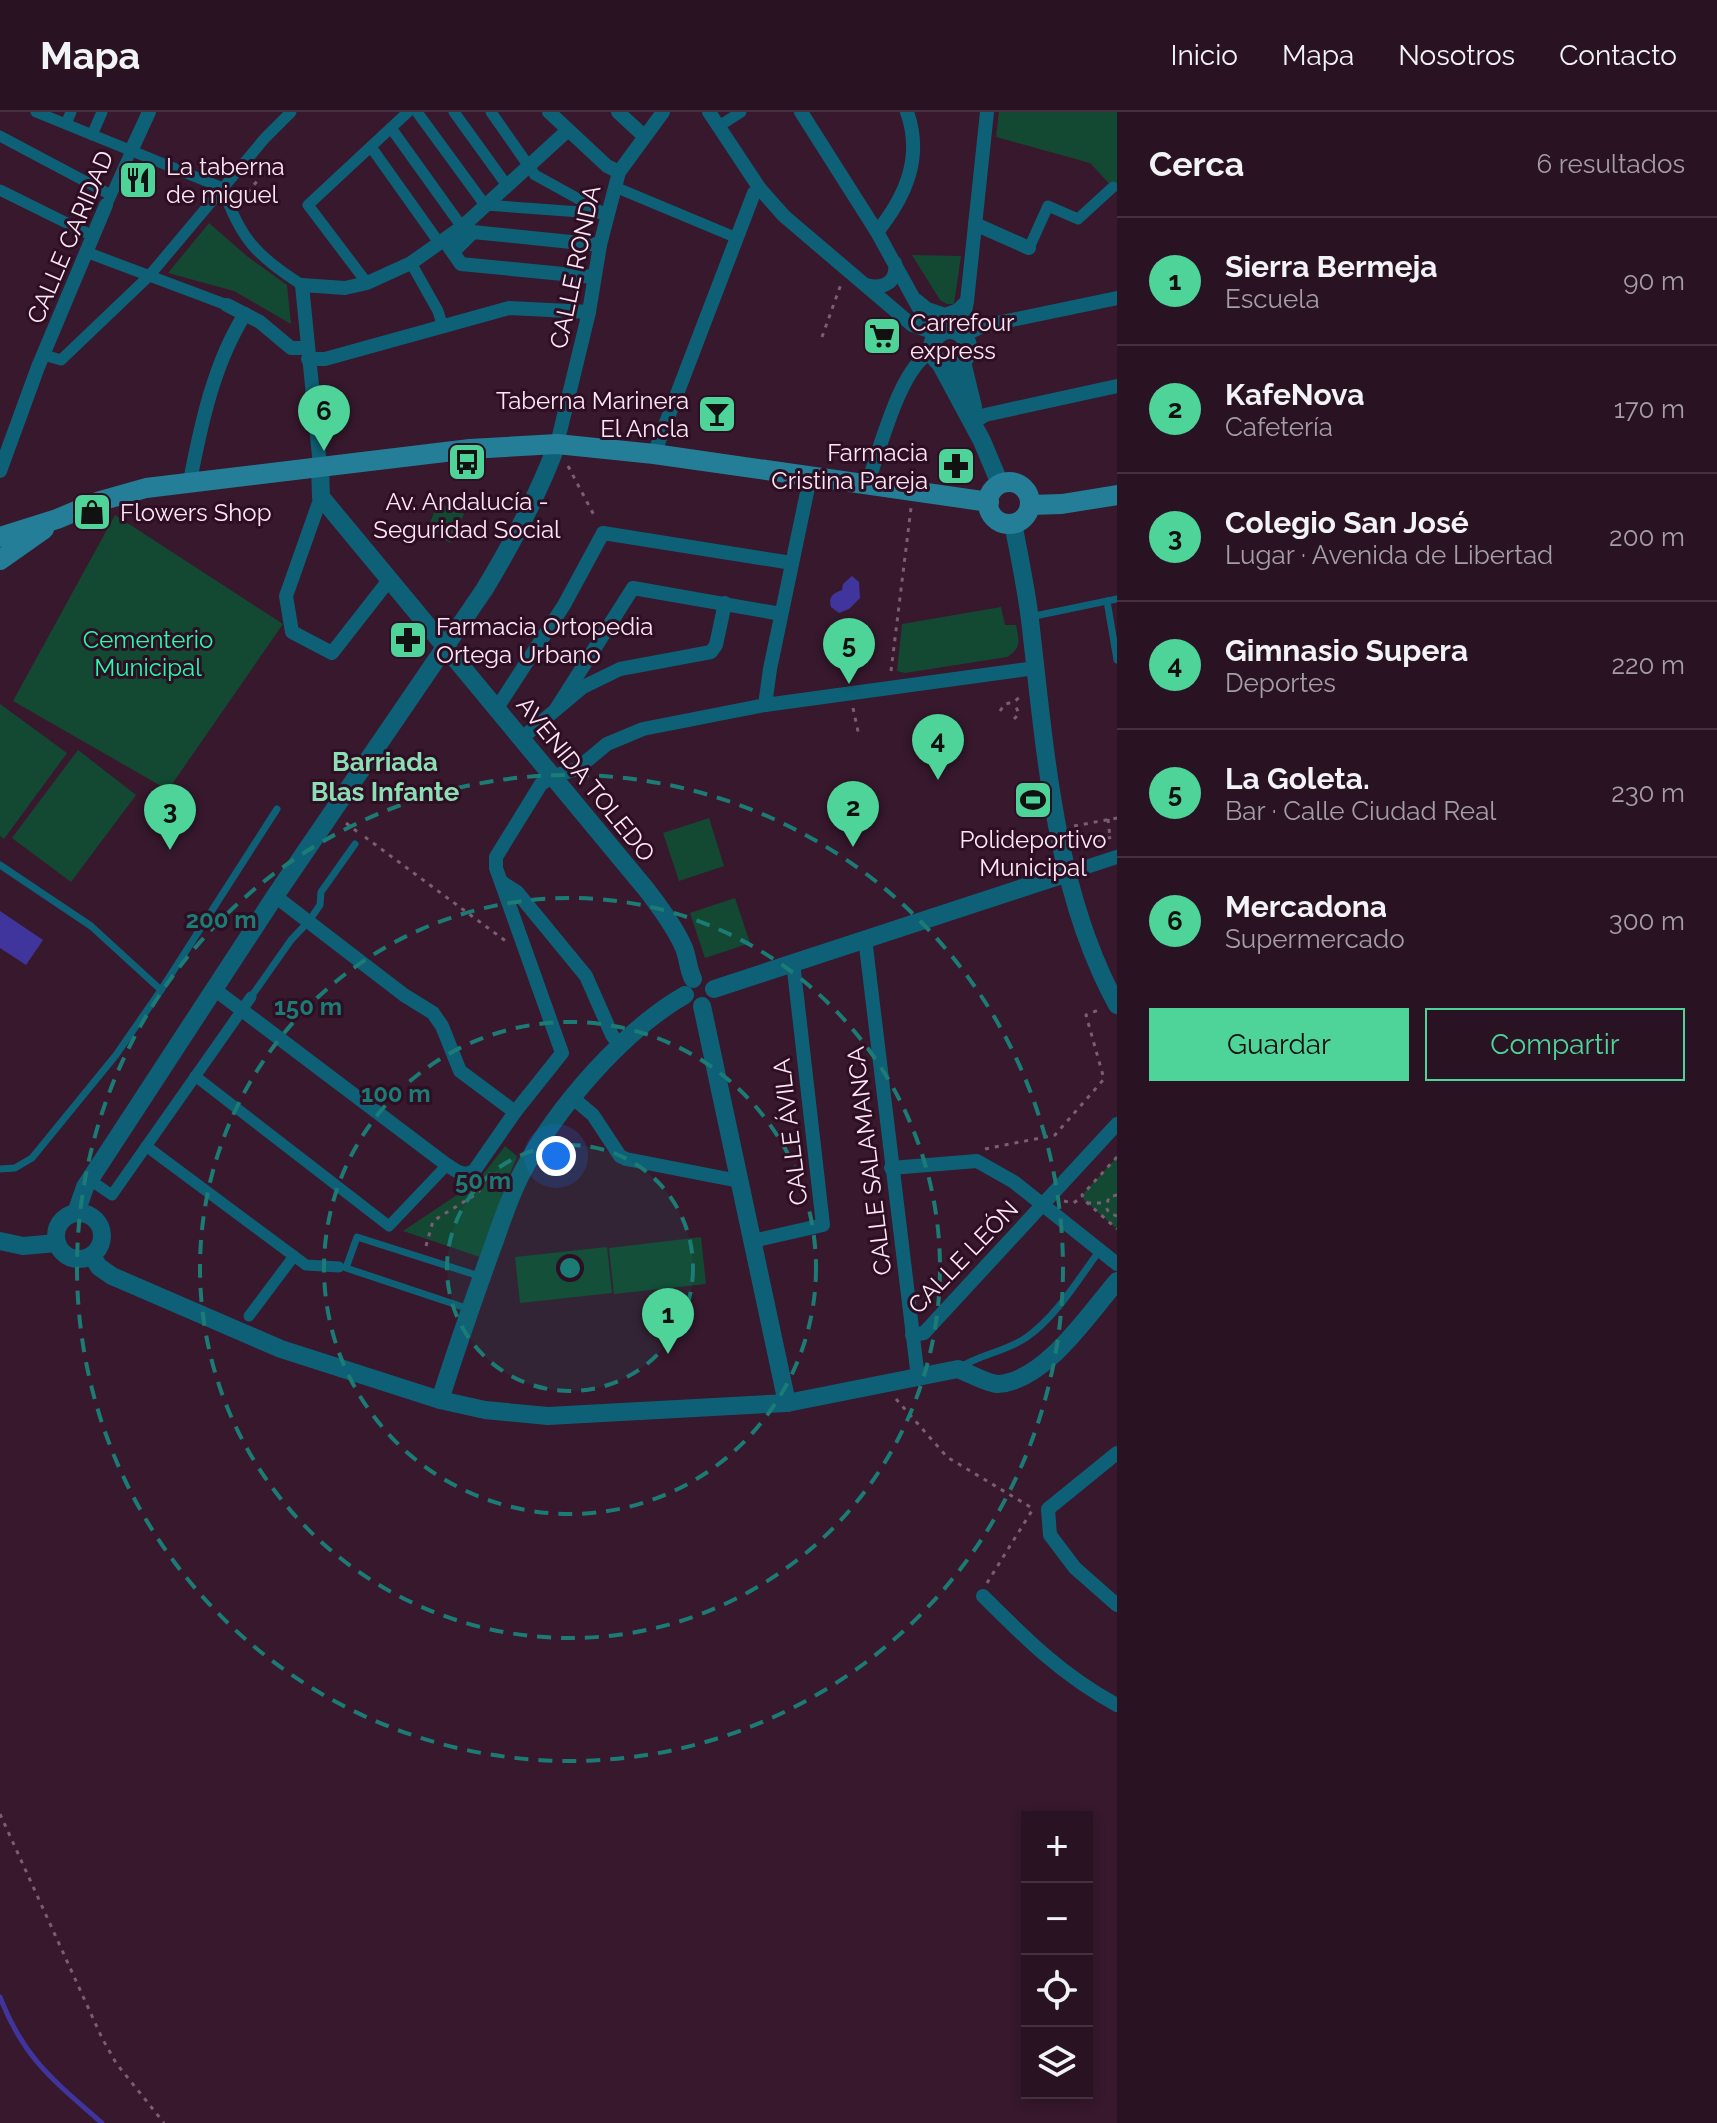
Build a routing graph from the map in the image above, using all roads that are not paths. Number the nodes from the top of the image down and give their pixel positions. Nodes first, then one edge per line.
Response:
1 (36, 112) edge
2 (71, 112) edge
3 (102, 112) edge
4 (149, 112) edge
5 (291, 112) edge
6 (408, 112) edge
7 (417, 112) edge
8 (454, 112) edge
9 (491, 112) edge
10 (549, 112) edge
11 (618, 112) edge
12 (663, 112) edge
13 (709, 112) edge
14 (741, 112) edge
15 (801, 112) edge
16 (907, 112) edge
17 (987, 112) edge
18 (66, 124) junction
19 (719, 126) junction
20 (391, 128) junction
21 (568, 130) junction
22 (92, 135) junction
23 (0, 136) edge
24 (644, 136) junction
25 (371, 147) junction
26 (131, 151) junction
27 (528, 165) junction
28 (619, 172) junction
29 (506, 184) junction
30 (615, 187) junction
31 (1113, 187) dead end
32 (223, 188) junction
33 (760, 189) junction
34 (0, 190) edge
35 (108, 200) junction
36 (485, 205) junction
37 (608, 214) junction
38 (975, 224) junction
39 (462, 227) junction
40 (877, 232) junction
41 (93, 236) junction
42 (737, 238) junction
43 (600, 245) junction
44 (446, 246) junction
45 (1029, 248) joint
46 (86, 252) junction
47 (895, 262) junction
48 (411, 263) junction
49 (149, 276) junction
50 (594, 277) junction
51 (367, 283) junction
52 (302, 285) junction
53 (866, 285) junction
54 (1117, 298) edge
55 (916, 300) junction
56 (967, 301) junction
57 (227, 305) joint
58 (589, 312) junction
59 (245, 314) junction
60 (443, 327) junction
61 (944, 341) junction
62 (308, 353) junction
63 (44, 355) junction
64 (962, 362) junction
65 (1117, 386) edge
66 (977, 420) junction
67 (982, 441) junction
68 (557, 444) junction
69 (654, 454) junction
70 (320, 466) junction
71 (0, 471) edge
72 (810, 478) junction
73 (190, 481) junction
74 (867, 485) junction
75 (994, 493) junction
76 (1117, 495) edge
77 (321, 497) junction
78 (1030, 505) junction
79 (57, 519) junction
80 (1013, 523) junction
81 (0, 537) edge
82 (0, 546) edge
83 (0, 560) edge
84 (792, 563) junction
85 (389, 580) junction
86 (1117, 599) edge
87 (1107, 601) junction
88 (725, 603) junction
89 (781, 614) junction
90 (1030, 617) junction
91 (446, 647) junction
92 (1117, 660) edge
93 (1035, 668) junction
94 (765, 705) junction
95 (497, 708) junction
96 (556, 709) junction
97 (522, 738) junction
98 (554, 776) junction
99 (277, 809) dead end
100 (355, 844) dead end
101 (1117, 857) edge
102 (0, 865) edge
103 (1068, 873) junction
104 (502, 882) junction
105 (275, 896) junction
106 (309, 921) junction
107 (865, 938) junction
108 (793, 962) junction
109 (689, 987) junction
110 (214, 989) junction
111 (714, 989) junction
112 (161, 990) junction
113 (251, 997) joint
114 (1116, 1004) edge
115 (702, 1006) junction
116 (241, 1010) junction
117 (620, 1046) junction
118 (195, 1076) junction
119 (573, 1098) junction
120 (515, 1112) junction
121 (1117, 1124) edge
122 (146, 1146) junction
123 (447, 1165) junction
124 (891, 1168) junction
125 (0, 1169) edge
126 (90, 1180) junction
127 (739, 1181) junction
128 (1044, 1204) junction
129 (76, 1213) junction
130 (0, 1241) edge
131 (753, 1241) junction
132 (57, 1243) junction
133 (1100, 1250) junction
134 (92, 1256) junction
135 (294, 1256) junction
136 (1117, 1264) edge
137 (339, 1267) dead end
138 (482, 1277) junction
139 (1117, 1281) edge
140 (470, 1310) junction
141 (249, 1316) dead end
142 (912, 1335) junction
143 (958, 1369) junction
144 (918, 1378) junction
145 (440, 1400) junction
146 (787, 1403) junction
147 (1117, 1453) edge
148 (983, 1596) road end
149 (1117, 1605) edge
150 (1117, 1705) edge

1 - 18 street
2 - 18 street
3 - 22 street
4 - 26 street, CALLE CARIDAD
5 - 32 street
6 - 20 street
7 - 36 street
8 - 29 street
9 - 27 street
10 - 21 street
11 - 24 street
12 - 24 street, CALLE RONDA
13 - 19 street
14 - 19 street
15 - 40 street
16 - 40 street
17 - 38 street
18 - 22 street
19 - 33 street
20 - 25 street
20 - 39 street
21 - 27 street
21 - 28 street
22 - 26 street
23 - 35 street
24 - 28 street, CALLE RONDA
25 - 44 street
25 - 51 street
26 - 32 street
26 - 35 street, CALLE CARIDAD
27 - 29 street
27 - 37 street
28 - 30 street, CALLE RONDA
29 - 36 street
30 - 37 street, CALLE RONDA
30 - 42 street
31 - 45 street
32 - 49 street
32 - 52 street
33 - 42 street
33 - 53 street
34 - 41 street
35 - 41 street, CALLE CARIDAD
36 - 37 street
36 - 39 street
37 - 43 street, CALLE RONDA
38 - 45 street
38 - 56 street
39 - 44 street
40 - 47 street
41 - 46 street, CALLE CARIDAD
42 - 69 street
43 - 44 street
43 - 50 street, CALLE RONDA
44 - 48 street
44 - 50 street
46 - 49 street
46 - 63 street, CALLE CARIDAD
47 - 53 street
47 - 55 street
48 - 51 street
48 - 60 street
49 - 57 street
49 - 63 street
50 - 58 street, CALLE RONDA
51 - 52 street
52 - 62 street
53 - 61 street
54 - 61 street
55 - 56 street
55 - 61 street
56 - 61 street
57 - 59 street
58 - 60 street
58 - 68 street, CALLE RONDA
59 - 62 street
59 - 73 street
60 - 62 street
61 - 64 street
61 - 64 street
61 - 67 street
61 - 74 street
62 - 70 street
63 - 71 street, CALLE CARIDAD
64 - 66 street
65 - 66 street
66 - 67 street
67 - 75 street
68 - 69 main road
68 - 70 main road
68 - 91 street
69 - 72 main road
70 - 73 main road
70 - 77 street
72 - 74 main road
72 - 84 street
73 - 79 main road
74 - 75 main road
75 - 78 main road
75 - 80 main road
76 - 78 main road
77 - 85 street, AVENIDA TOLEDO
77 - 85 street
78 - 80 main road
79 - 81 main road
79 - 83 main road
80 - 90 street
81 - 82 street
84 - 89 street
84 - 95 street
85 - 91 street, AVENIDA TOLEDO
86 - 87 lane
87 - 90 lane
87 - 92 lane
88 - 89 street
88 - 96 street
88 - 96 street
89 - 94 street
90 - 93 street
91 - 95 street, AVENIDA TOLEDO
91 - 105 street
93 - 94 street
93 - 103 street
94 - 98 street
95 - 97 street, AVENIDA TOLEDO
96 - 97 street
97 - 98 street, AVENIDA TOLEDO
98 - 104 street
98 - 109 street, AVENIDA TOLEDO
99 - 112 lane
100 - 106 lane
101 - 103 street
102 - 112 lane
103 - 107 street
103 - 114 street
104 - 117 street
104 - 120 street
105 - 106 street
105 - 110 street
106 - 113 lane
106 - 120 street
107 - 108 street
107 - 124 street, CALLE SALAMANCA
108 - 111 street
108 - 131 street, CALLE ÁVILA
109 - 111 street
109 - 115 street
109 - 117 street
110 - 116 street
110 - 126 street
111 - 115 street
112 - 125 lane
113 - 116 street
115 - 127 street
116 - 118 street
116 - 123 street
117 - 119 street
118 - 122 street
118 - 123 street
119 - 127 street
119 - 138 street
120 - 123 street
121 - 128 street, CALLE LEÓN
122 - 126 street
122 - 135 street
124 - 128 street
124 - 142 street, CALLE SALAMANCA
126 - 129 street
127 - 131 street
128 - 133 street
128 - 142 street, CALLE LEÓN
129 - 132 street
129 - 134 street
130 - 132 street
131 - 146 street
132 - 134 street
133 - 136 street
133 - 143 lane
134 - 145 street
135 - 137 street
135 - 141 street
138 - 140 street
138 - 140 lane
139 - 143 street
140 - 145 street
142 - 144 street, CALLE SALAMANCA
143 - 144 street
144 - 146 street
145 - 146 street
147 - 149 street
148 - 150 street

